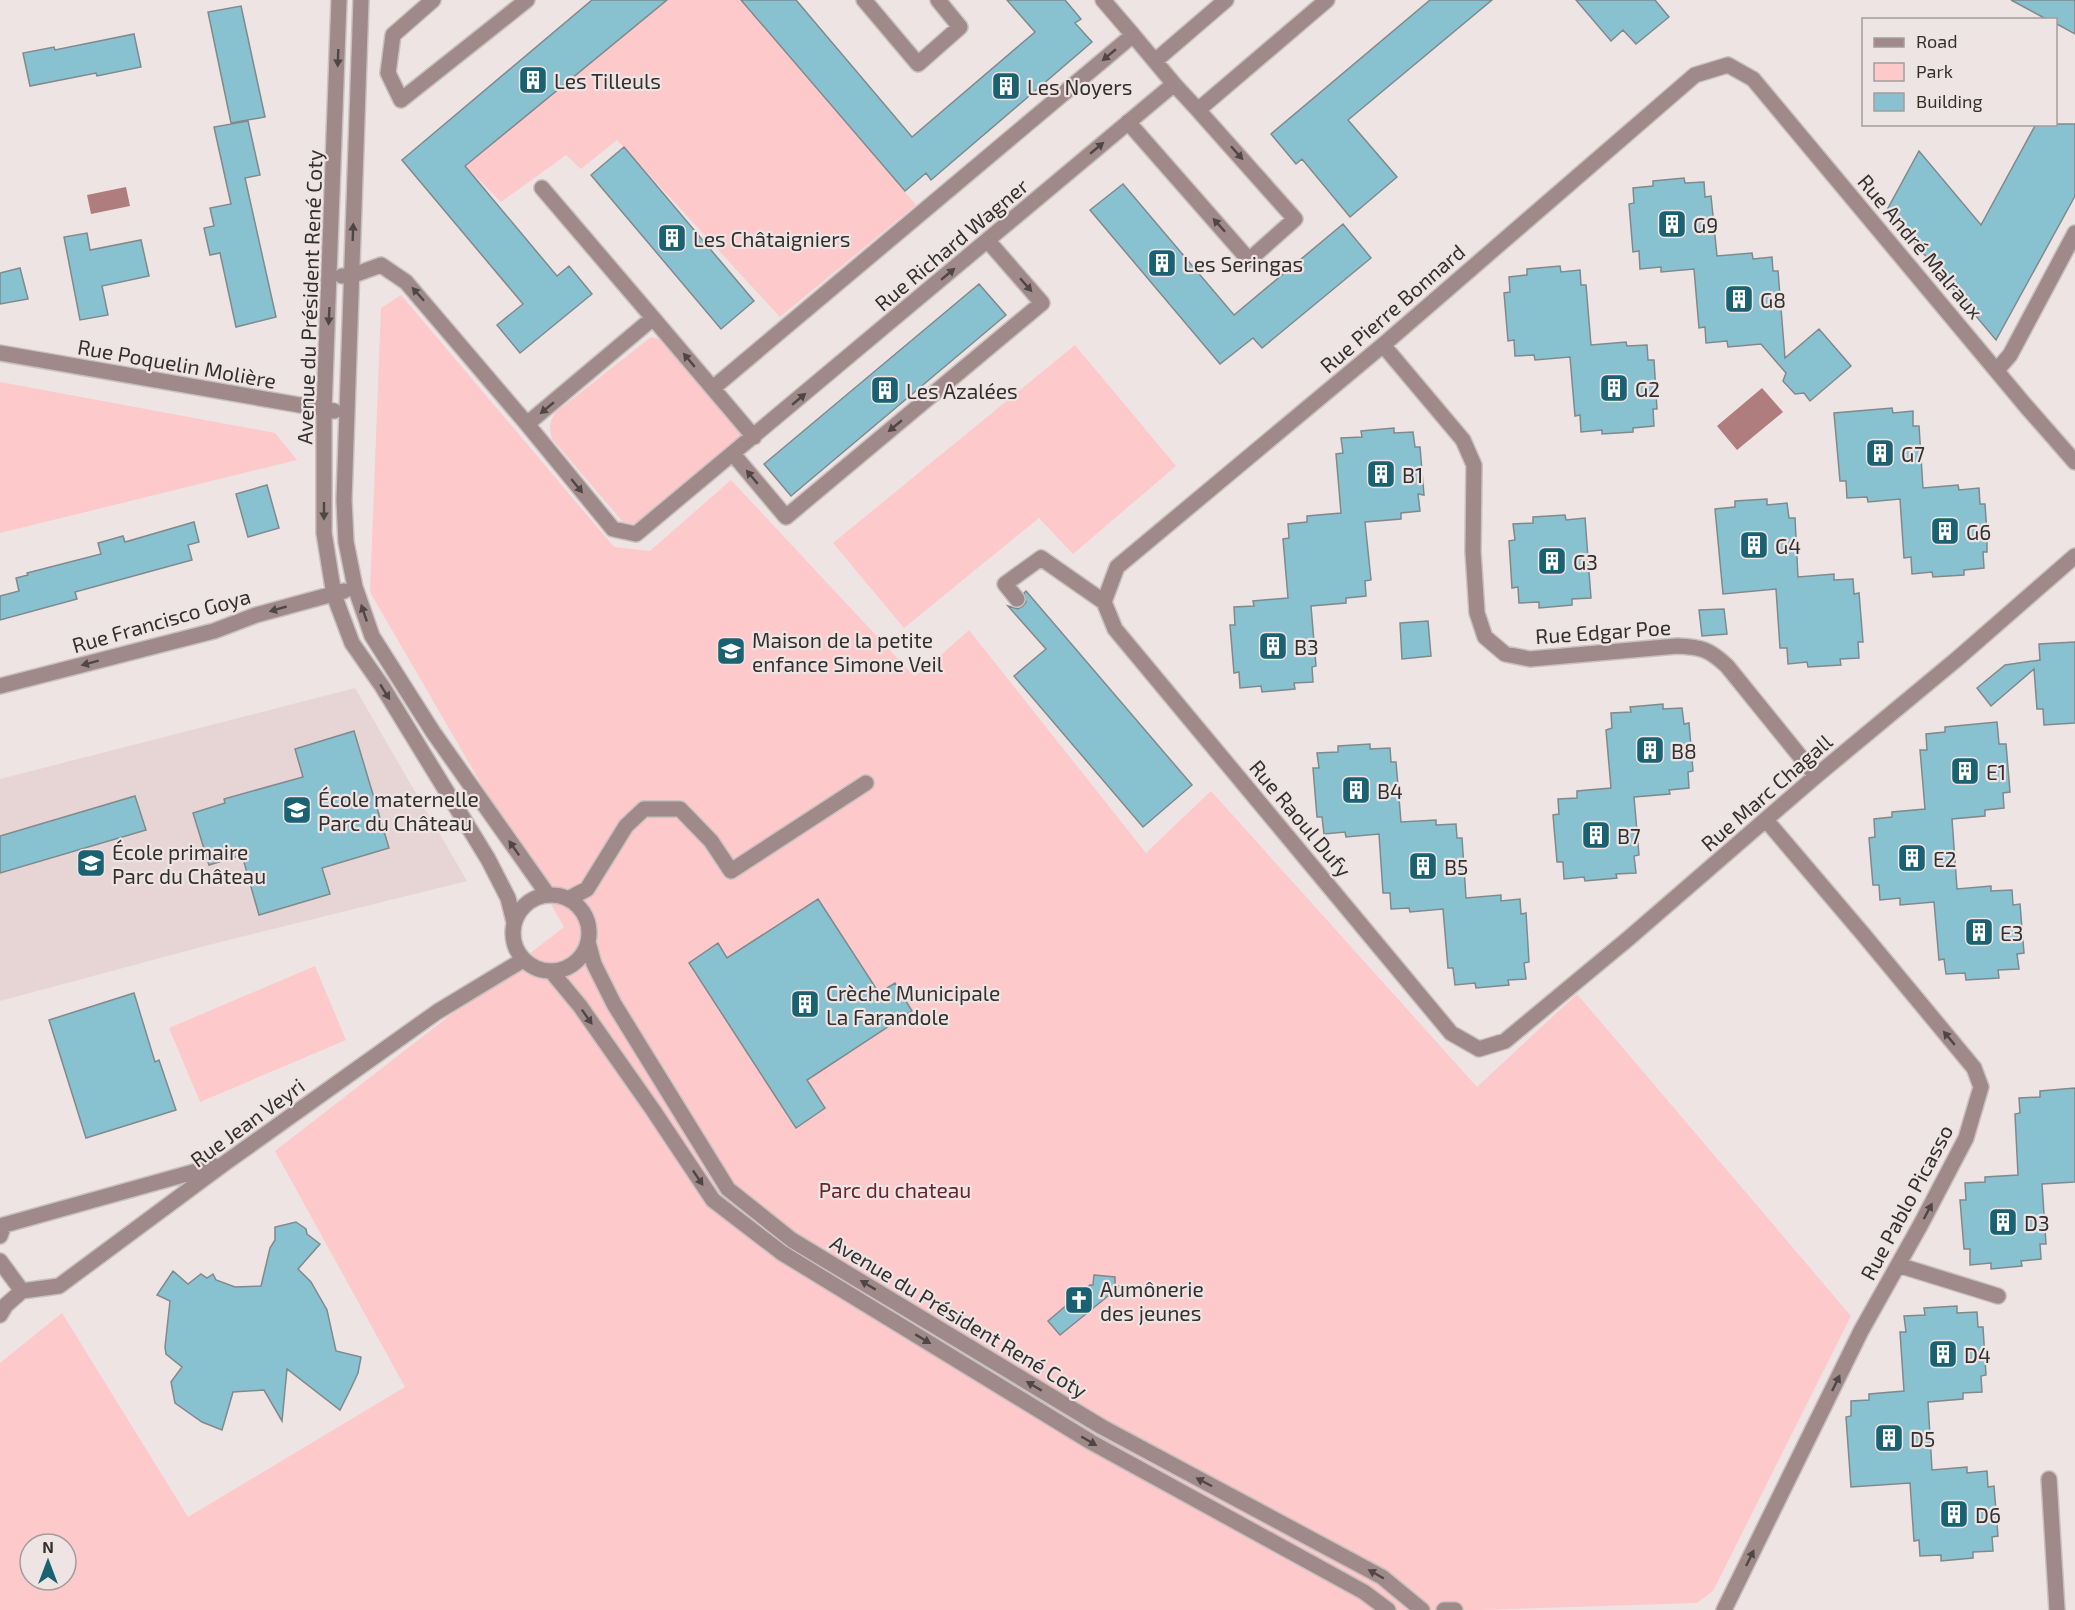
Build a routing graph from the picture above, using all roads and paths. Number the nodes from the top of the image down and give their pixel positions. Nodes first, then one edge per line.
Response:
1 (339, 0) edge
2 (361, 0) edge
3 (433, 0) edge
4 (527, 0) edge
5 (864, 0) edge
6 (938, 0) edge
7 (1103, 0) edge
8 (1226, 0) edge
9 (1327, 0) edge
10 (1133, 35) junction
11 (1155, 60) junction
12 (1728, 65) joint
13 (1174, 84) junction
14 (1198, 110) junction
15 (1128, 122) junction
16 (542, 188) dead end
17 (2075, 233) edge
18 (987, 241) junction
19 (331, 276) junction
20 (351, 276) junction
21 (653, 318) junction
22 (1383, 345) junction
23 (0, 353) edge
24 (1997, 370) junction
25 (713, 388) junction
26 (324, 410) junction
27 (346, 412) junction
28 (527, 424) junction
29 (754, 437) junction
30 (733, 454) junction
31 (2075, 462) edge
32 (2075, 556) edge
33 (355, 587) junction
34 (334, 595) junction
35 (1017, 599) dead end
36 (1104, 602) junction
37 (0, 686) edge
38 (1816, 776) junction
39 (866, 783) dead end
40 (1766, 820) junction
41 (548, 895) junction
42 (568, 899) junction
43 (514, 922) junction
44 (588, 942) junction
45 (523, 960) junction
46 (551, 971) junction
47 (1479, 1049) joint
48 (225, 1163) junction
49 (0, 1236) edge
50 (0, 1261) edge
51 (1898, 1265) junction
52 (22, 1291) junction
53 (1998, 1296) dead end
54 (0, 1315) edge
55 (2049, 1479) dead end
56 (1388, 1610) edge
57 (1422, 1610) edge
58 (1444, 1610) edge
59 (1455, 1610) edge
60 (1724, 1610) edge
61 (2057, 1610) edge

1 -> 19 street, Avenue du Président René Coty
20 -> 2 street, Avenue du Président René Coty
3 - 4 street
5 - 6 street
7 - 10 street
8 - 11 street
9 - 14 street
10 - 11 street
10 -> 25 street, Rue Richard Wagner
11 - 13 street
12 - 22 street, Rue Pierre Bonnard
12 - 24 street, Rue André Malraux
13 - 14 street
13 - 15 street, Rue Richard Wagner
14 -> 15 street
18 -> 15 street, Rue Richard Wagner
16 - 21 street
17 - 24 street
29 -> 18 street, Rue Richard Wagner
18 -> 30 street
19 - 20 street, Rue Richard Wagner
19 -> 26 street, Avenue du Président René Coty
20 - 27 street, Avenue du Président René Coty
28 -> 20 street, Rue Richard Wagner
25 -> 21 street
21 -> 28 street
22 - 36 street, Rue Pierre Bonnard
22 - 38 street, Rue Edgar Poe
23 - 26 street, Rue Poquelin Molière
24 - 31 street, Rue André Malraux
25 - 29 street
26 - 27 street, Rue Poquelin Molière
26 -> 34 street, Avenue du Président René Coty
27 - 33 street, Avenue du Président René Coty
28 -> 30 street, Rue Richard Wagner
29 - 30 street, Rue Richard Wagner
32 - 38 street, Rue Marc Chagall
33 - 34 street
41 -> 33 street, Avenue du Président René Coty
34 -> 37 street, Rue Francisco Goya
34 -> 43 street, Avenue du Président René Coty
35 - 36 street
36 - 47 street, Rue Raoul Dufy
38 - 40 street, Rue Marc Chagall
39 - 42 street
40 - 47 street, Rue Marc Chagall
51 -> 40 street, Rue Pablo Picasso
41 - 42 street
41 - 43 street
42 - 44 street
43 - 45 street
44 - 46 street
57 -> 44 street, Avenue du Président René Coty
45 - 46 street
45 - 48 street, Rue Jean Veyri
46 -> 56 street, Avenue du Président René Coty
48 - 49 street
48 - 52 street, Rue Jean Veyri
50 - 52 street
51 - 53 street
60 -> 51 street, Rue Pablo Picasso
52 - 54 street
55 - 61 street
58 - 59 street

